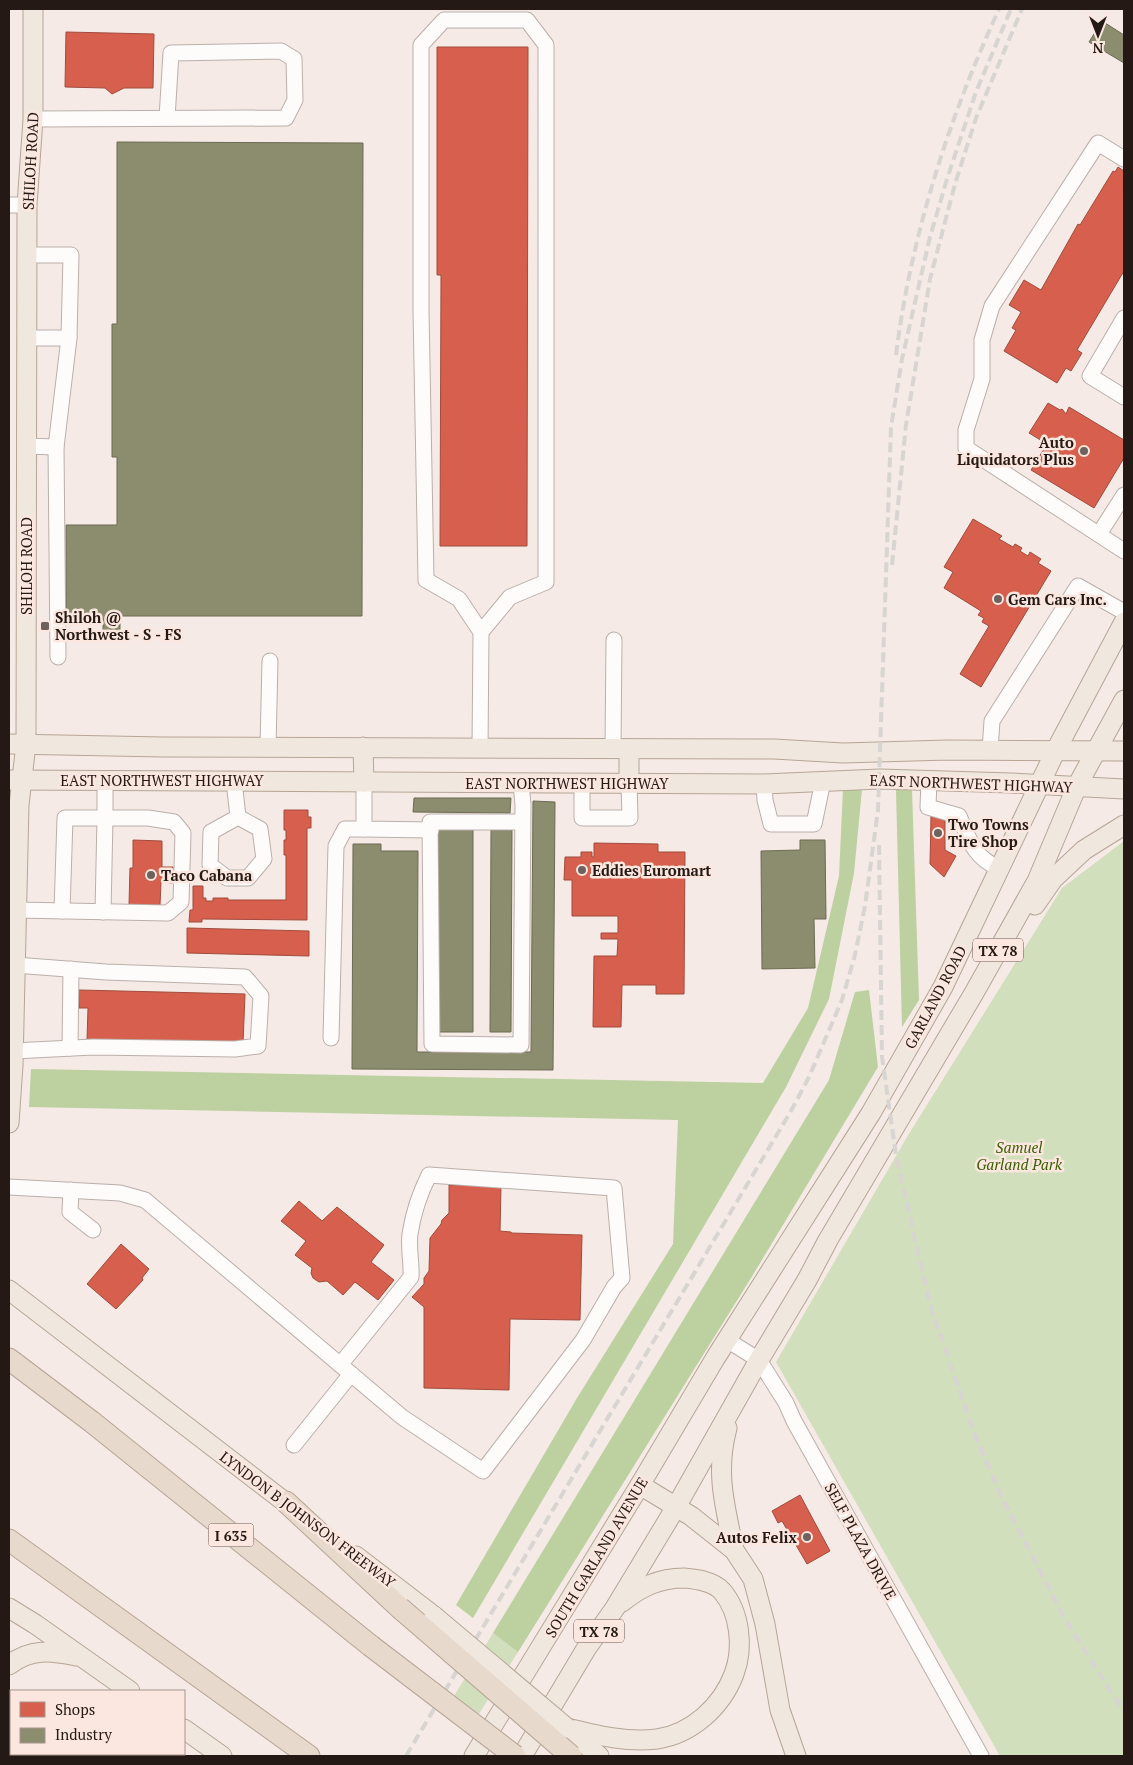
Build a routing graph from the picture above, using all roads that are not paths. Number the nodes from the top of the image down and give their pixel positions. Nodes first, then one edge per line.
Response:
1 (33, 9) edge
2 (167, 118) junction
3 (33, 119) junction
4 (1124, 159) edge
5 (18, 205) edge
6 (27, 255) junction
7 (1124, 318) edge
8 (27, 338) junction
9 (70, 338) junction
10 (1124, 397) edge
11 (26, 446) junction
12 (56, 447) junction
13 (1124, 495) edge
14 (1099, 534) junction
15 (1124, 551) edge
16 (1124, 612) edge
17 (1124, 622) edge
18 (481, 632) junction
19 (614, 640) dead end
20 (58, 657) dead end
21 (270, 661) dead end
22 (1124, 700) edge
23 (17, 744) edge
24 (268, 747) junction
25 (364, 748) junction
26 (480, 748) junction
27 (621, 749) junction
28 (990, 750) junction
29 (1056, 750) junction
30 (1095, 751) junction
31 (1124, 752) edge
32 (15, 780) edge
33 (106, 780) junction
34 (929, 780) junction
35 (234, 781) junction
36 (822, 781) junction
37 (364, 782) junction
38 (521, 783) junction
39 (582, 783) junction
40 (629, 783) junction
41 (764, 784) junction
42 (1039, 784) junction
43 (1077, 786) junction
44 (1124, 789) edge
45 (238, 817) dead end
46 (105, 818) junction
47 (522, 822) junction
48 (1124, 825) edge
49 (364, 829) junction
50 (431, 830) junction
51 (998, 868) junction
52 (16, 910) junction
53 (62, 911) junction
54 (103, 912) junction
55 (15, 965) junction
56 (71, 969) junction
57 (974, 993) junction
58 (332, 1038) dead end
59 (70, 1048) junction
60 (13, 1051) junction
61 (9, 1122) edge
62 (9, 1187) edge
63 (71, 1190) junction
64 (93, 1230) dead end
65 (9, 1290) edge
66 (727, 1340) junction
67 (716, 1357) joint
68 (9, 1359) edge
69 (759, 1360) junction
70 (346, 1369) junction
71 (732, 1407) junction
72 (294, 1445) dead end
73 (640, 1485) junction
74 (286, 1502) junction
75 (676, 1507) junction
76 (9, 1540) edge
77 (734, 1550) junction
78 (9, 1608) edge
79 (615, 1608) junction
80 (80, 1656) junction
81 (9, 1666) edge
82 (129, 1690) edge
83 (567, 1728) junction
84 (185, 1730) edge
85 (222, 1756) edge
86 (309, 1756) edge
87 (474, 1756) edge
88 (515, 1756) edge
89 (522, 1756) edge
90 (571, 1756) edge
91 (599, 1756) edge
92 (796, 1756) edge
93 (981, 1756) edge

1 - 3 main road, SHILOH ROAD
2 - 2 street
2 - 3 street
3 - 5 main road, SHILOH ROAD
4 - 14 street
5 - 6 main road, SHILOH ROAD
6 - 8 main road, SHILOH ROAD
6 - 9 street
7 - 10 street
8 - 9 street
8 - 11 main road, SHILOH ROAD
9 - 12 street
11 - 12 street
11 - 23 main road, SHILOH ROAD
12 - 20 street
13 - 14 street
14 - 15 street
16 - 28 street
17 - 29 main road, GARLAND ROAD / TX 78
18 - 18 street
18 - 26 street
19 - 27 street
21 - 24 street
22 - 30 main road, GARLAND ROAD / TX 78
23 - 24 main road, EAST NORTHWEST HIGHWAY
23 - 32 main road, SHILOH ROAD
24 - 25 main road, EAST NORTHWEST HIGHWAY
25 - 26 main road, EAST NORTHWEST HIGHWAY
25 - 37 main road
26 - 27 main road, EAST NORTHWEST HIGHWAY
27 - 28 main road, EAST NORTHWEST HIGHWAY
27 - 40 main road
28 - 29 main road, EAST NORTHWEST HIGHWAY
29 - 30 main road, EAST NORTHWEST HIGHWAY
29 - 42 main road, GARLAND ROAD / TX 78
30 - 31 main road, EAST NORTHWEST HIGHWAY
30 - 43 main road, GARLAND ROAD / TX 78
32 - 33 main road, EAST NORTHWEST HIGHWAY
32 - 52 main road, SHILOH ROAD
33 - 35 main road, EAST NORTHWEST HIGHWAY
33 - 46 street
34 - 36 main road, EAST NORTHWEST HIGHWAY
34 - 42 main road, EAST NORTHWEST HIGHWAY
34 - 51 street
35 - 37 main road, EAST NORTHWEST HIGHWAY
35 - 45 street
36 - 41 main road, EAST NORTHWEST HIGHWAY
36 - 41 street
37 - 38 main road, EAST NORTHWEST HIGHWAY
37 - 49 street
38 - 39 main road, EAST NORTHWEST HIGHWAY
38 - 47 street
39 - 40 main road, EAST NORTHWEST HIGHWAY
39 - 40 street
40 - 41 main road, EAST NORTHWEST HIGHWAY
42 - 43 main road, EAST NORTHWEST HIGHWAY
42 - 51 main road, GARLAND ROAD / TX 78
43 - 44 main road, EAST NORTHWEST HIGHWAY
43 - 57 main road, GARLAND ROAD / TX 78
46 - 53 street
46 - 54 street
46 - 54 street
47 - 50 street
47 - 50 street
48 - 57 main road
49 - 50 street
49 - 58 street
51 - 66 main road, GARLAND ROAD / TX 78
52 - 53 street
52 - 55 main road, SHILOH ROAD
53 - 54 street
55 - 56 street
55 - 60 main road, SHILOH ROAD
56 - 59 street
56 - 59 street
57 - 69 main road, GARLAND ROAD / TX 78
59 - 60 street
60 - 61 main road, SHILOH ROAD
62 - 63 street
63 - 64 street
63 - 70 street
65 - 74 main road, LYNDON B JOHNSON FREEWAY
66 - 67 main road, GARLAND ROAD / TX 78
66 - 69 street, SELF PLAZA DRIVE
67 - 73 main road, SOUTH GARLAND AVENUE / TX 78
68 - 88 highway, I 635, bridge
69 - 71 main road, GARLAND ROAD / TX 78
69 - 93 street, SELF PLAZA DRIVE
70 - 70 street
70 - 72 street
71 - 75 main road, TX 78
71 - 77 main road
73 - 75 main road
73 - 87 main road, SOUTH GARLAND AVENUE / TX 78
74 - 83 main road, LYNDON B JOHNSON FREEWAY, bridge
74 - 90 highway, bridge
75 - 77 main road
75 - 79 main road, TX 78
76 - 86 highway
77 - 92 main road
78 - 80 main road
79 - 83 main road
79 - 89 main road, TX 78
80 - 81 main road
80 - 82 main road
83 - 91 main road, LYNDON B JOHNSON FREEWAY
84 - 85 main road

